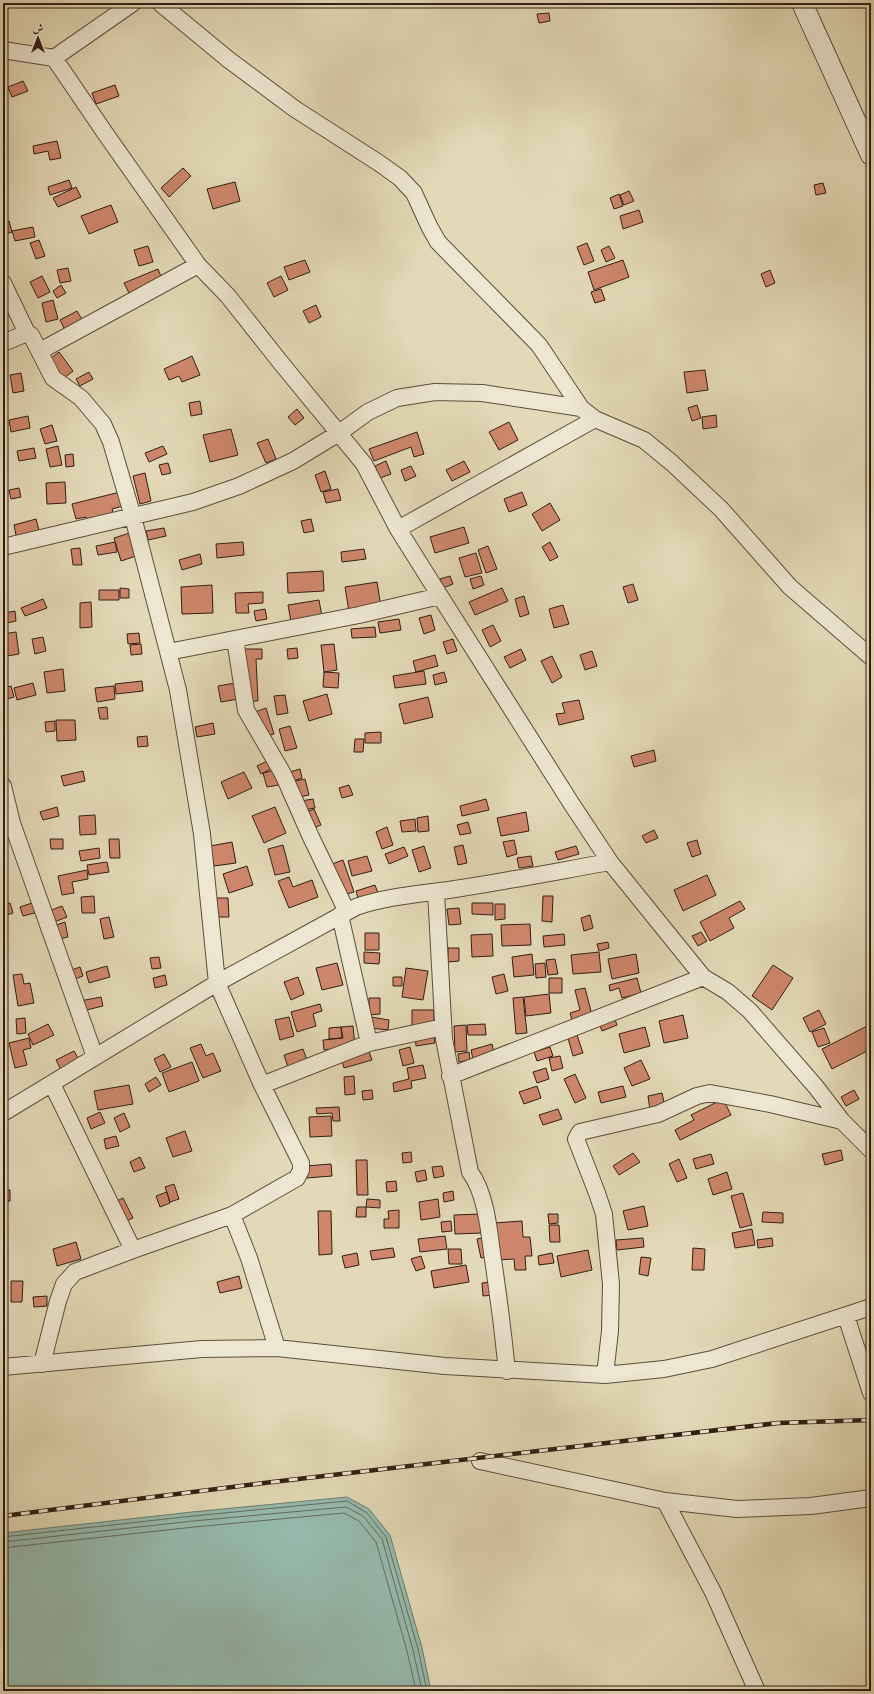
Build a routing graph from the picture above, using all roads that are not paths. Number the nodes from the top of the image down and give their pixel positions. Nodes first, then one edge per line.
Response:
1 (133, 3) edge
2 (160, 3) edge
3 (802, 3) edge
4 (3, 50) edge
5 (54, 58) junction
6 (871, 155) edge
7 (198, 265) junction
8 (3, 283) edge
9 (27, 333) junction
10 (3, 343) edge
11 (40, 351) junction
12 (581, 408) junction
13 (596, 419) junction
14 (339, 433) junction
15 (133, 517) junction
16 (398, 529) junction
17 (3, 547) edge
18 (440, 596) junction
19 (234, 639) junction
20 (168, 652) junction
21 (871, 657) edge
22 (3, 786) edge
23 (7, 825) edge
24 (610, 862) junction
25 (436, 892) junction
26 (343, 913) junction
27 (703, 977) junction
28 (218, 983) junction
29 (443, 1027) junction
30 (369, 1043) junction
31 (95, 1056) junction
32 (450, 1076) junction
33 (52, 1084) junction
34 (262, 1085) junction
35 (3, 1113) edge
36 (842, 1121) junction
37 (871, 1150) edge
38 (232, 1215) junction
39 (133, 1250) junction
40 (871, 1307) edge
41 (846, 1316) junction
42 (278, 1348) junction
43 (42, 1364) junction
44 (3, 1367) edge
45 (507, 1371) junction
46 (605, 1375) junction
47 (871, 1393) edge
48 (480, 1461) dead end
49 (871, 1498) edge
50 (665, 1501) junction
51 (757, 1691) edge

1 - 5 street
2 - 12 street
3 - 6 street
4 - 5 street
5 - 7 street
7 - 11 street
7 - 14 street
8 - 9 street
9 - 10 street
9 - 11 street
11 - 15 street
12 - 13 street
12 - 14 street
13 - 16 street
13 - 21 street
14 - 15 street
14 - 16 street
15 - 17 street
15 - 20 street
16 - 18 street
18 - 19 street
18 - 24 street
19 - 20 street
19 - 26 street
20 - 28 street
22 - 23 street
23 - 31 street
24 - 25 street
24 - 27 street
25 - 26 street
25 - 29 street
26 - 28 street
26 - 30 street
27 - 32 street
27 - 36 street
28 - 31 street
28 - 34 street
29 - 30 street
29 - 32 street
30 - 34 street
31 - 33 street
32 - 45 street
33 - 35 street
33 - 39 street
34 - 38 street
36 - 37 street
36 - 46 street
38 - 39 street
38 - 42 street
39 - 43 street
40 - 41 street
41 - 46 street
41 - 47 street
42 - 43 street
42 - 45 street
43 - 44 street
45 - 46 street
48 - 50 street
49 - 50 street
50 - 51 street

